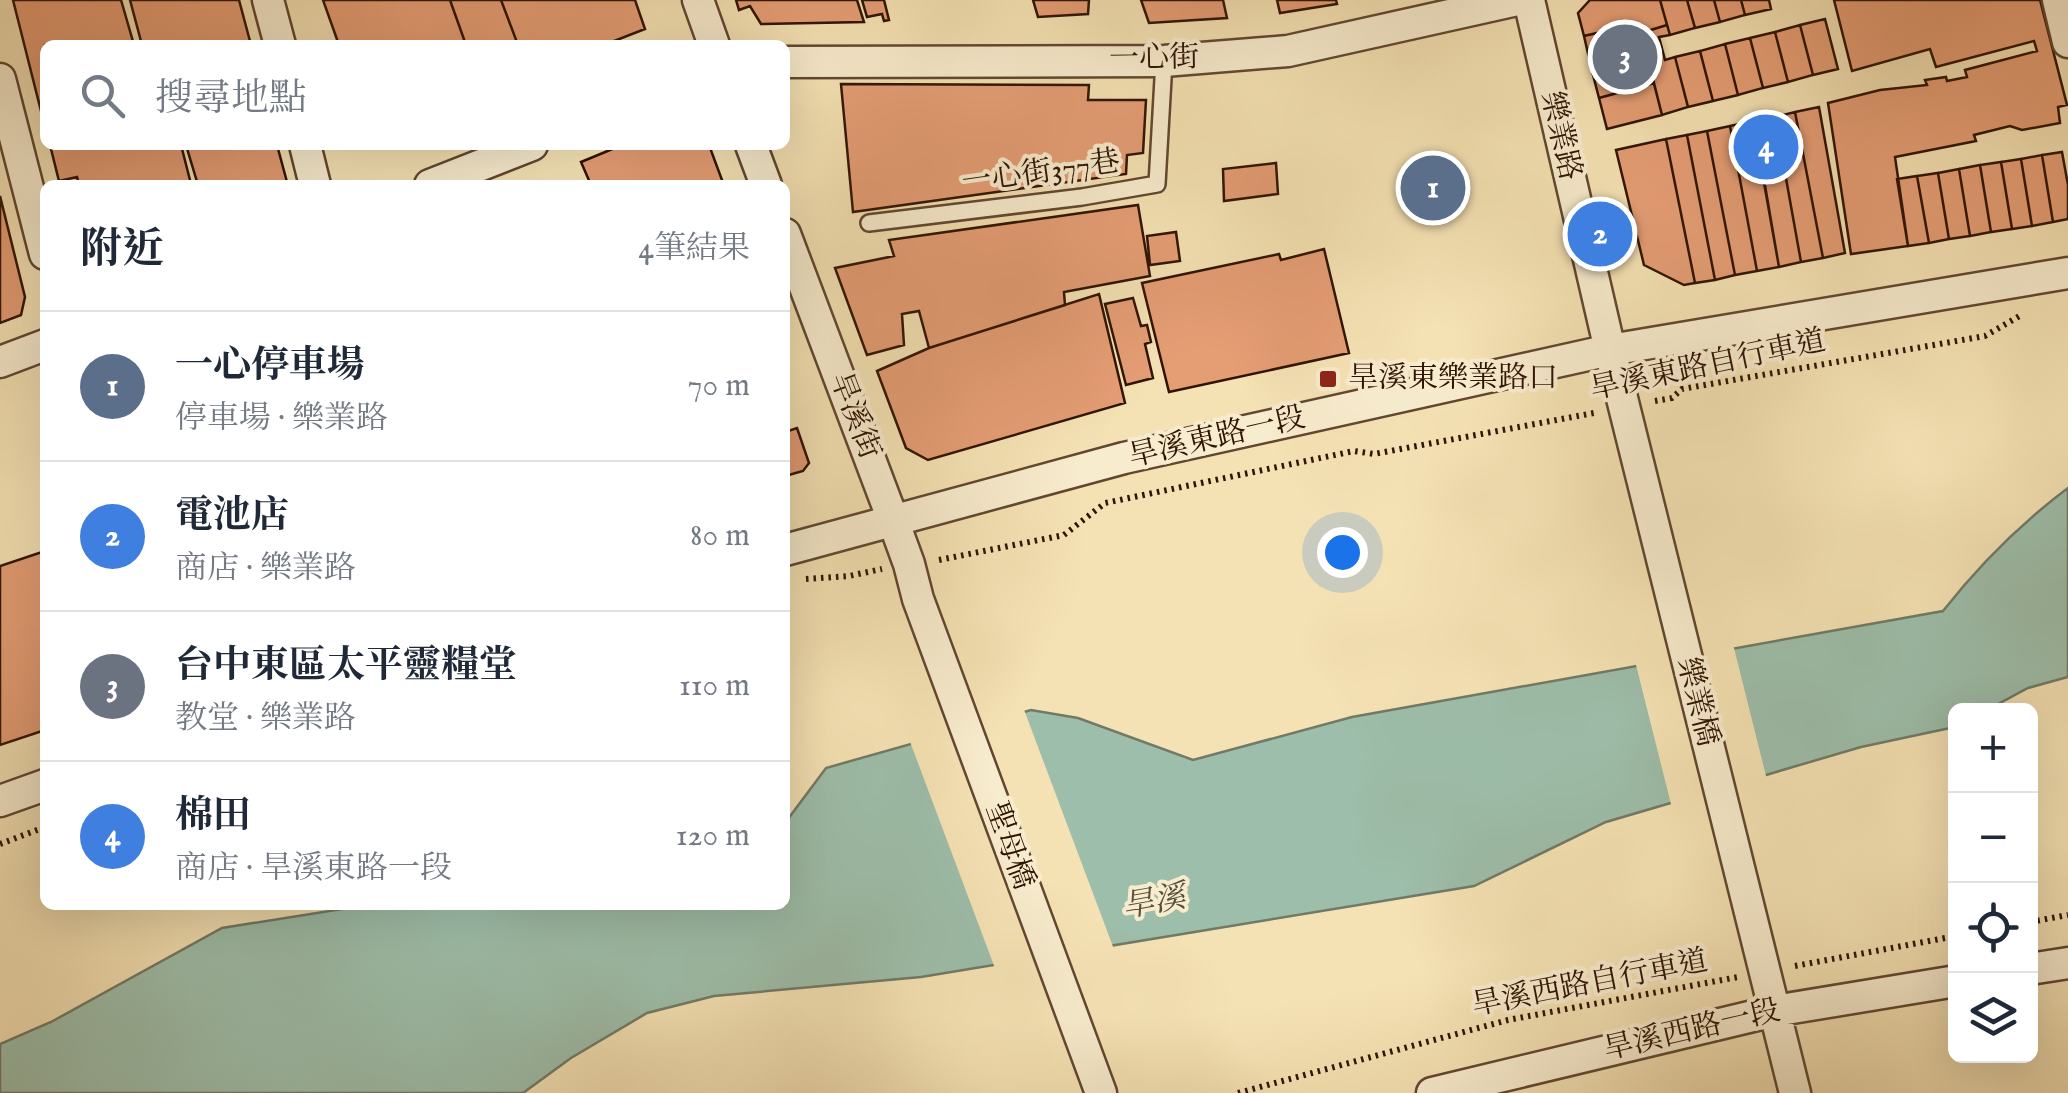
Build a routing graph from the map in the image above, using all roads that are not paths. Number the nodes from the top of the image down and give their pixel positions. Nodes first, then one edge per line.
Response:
1 (268, 0) edge
2 (698, 0) edge
3 (1517, 0) edge
4 (1529, 0) edge
5 (2058, 0) edge
6 (279, 40) edge
7 (712, 40) edge
8 (2068, 42) edge
9 (1164, 61) junction
10 (790, 62) edge
11 (0, 80) edge
12 (306, 150) edge
13 (519, 150) edge
14 (753, 150) edge
15 (314, 180) edge
16 (443, 180) edge
17 (764, 180) edge
18 (869, 222) dead end
19 (40, 235) edge
20 (790, 247) edge
21 (2068, 273) edge
22 (40, 347) edge
23 (1610, 350) junction
24 (0, 362) edge
25 (1633, 448) joint
26 (893, 520) junction
27 (790, 549) edge
28 (918, 599) joint
29 (40, 786) edge
30 (0, 801) edge
31 (2068, 964) edge
32 (2038, 969) edge
33 (1948, 983) edge
34 (1774, 1010) junction
35 (1100, 1093) edge
36 (1432, 1093) edge
37 (1795, 1093) edge

1 - 6 street
2 - 7 street
3 - 9 street, 一心街
4 - 23 street, 樂業路
5 - 8 street
9 - 10 street, 一心街
9 - 18 lane, 一心街377巷
11 - 19 street
12 - 15 street
13 - 16 street
14 - 17 street
20 - 26 street, 旱溪街
21 - 23 street, 旱溪東路一段
22 - 24 street
23 - 25 street, 樂業路
23 - 26 street, 旱溪東路一段
25 - 34 street, 樂業橋
26 - 27 street, 旱溪東路一段
26 - 28 street, 旱溪街
28 - 35 street, 聖母橋
29 - 30 street
31 - 32 street
33 - 34 street, 旱溪西路一段
34 - 36 street, 旱溪西路一段
34 - 37 street

